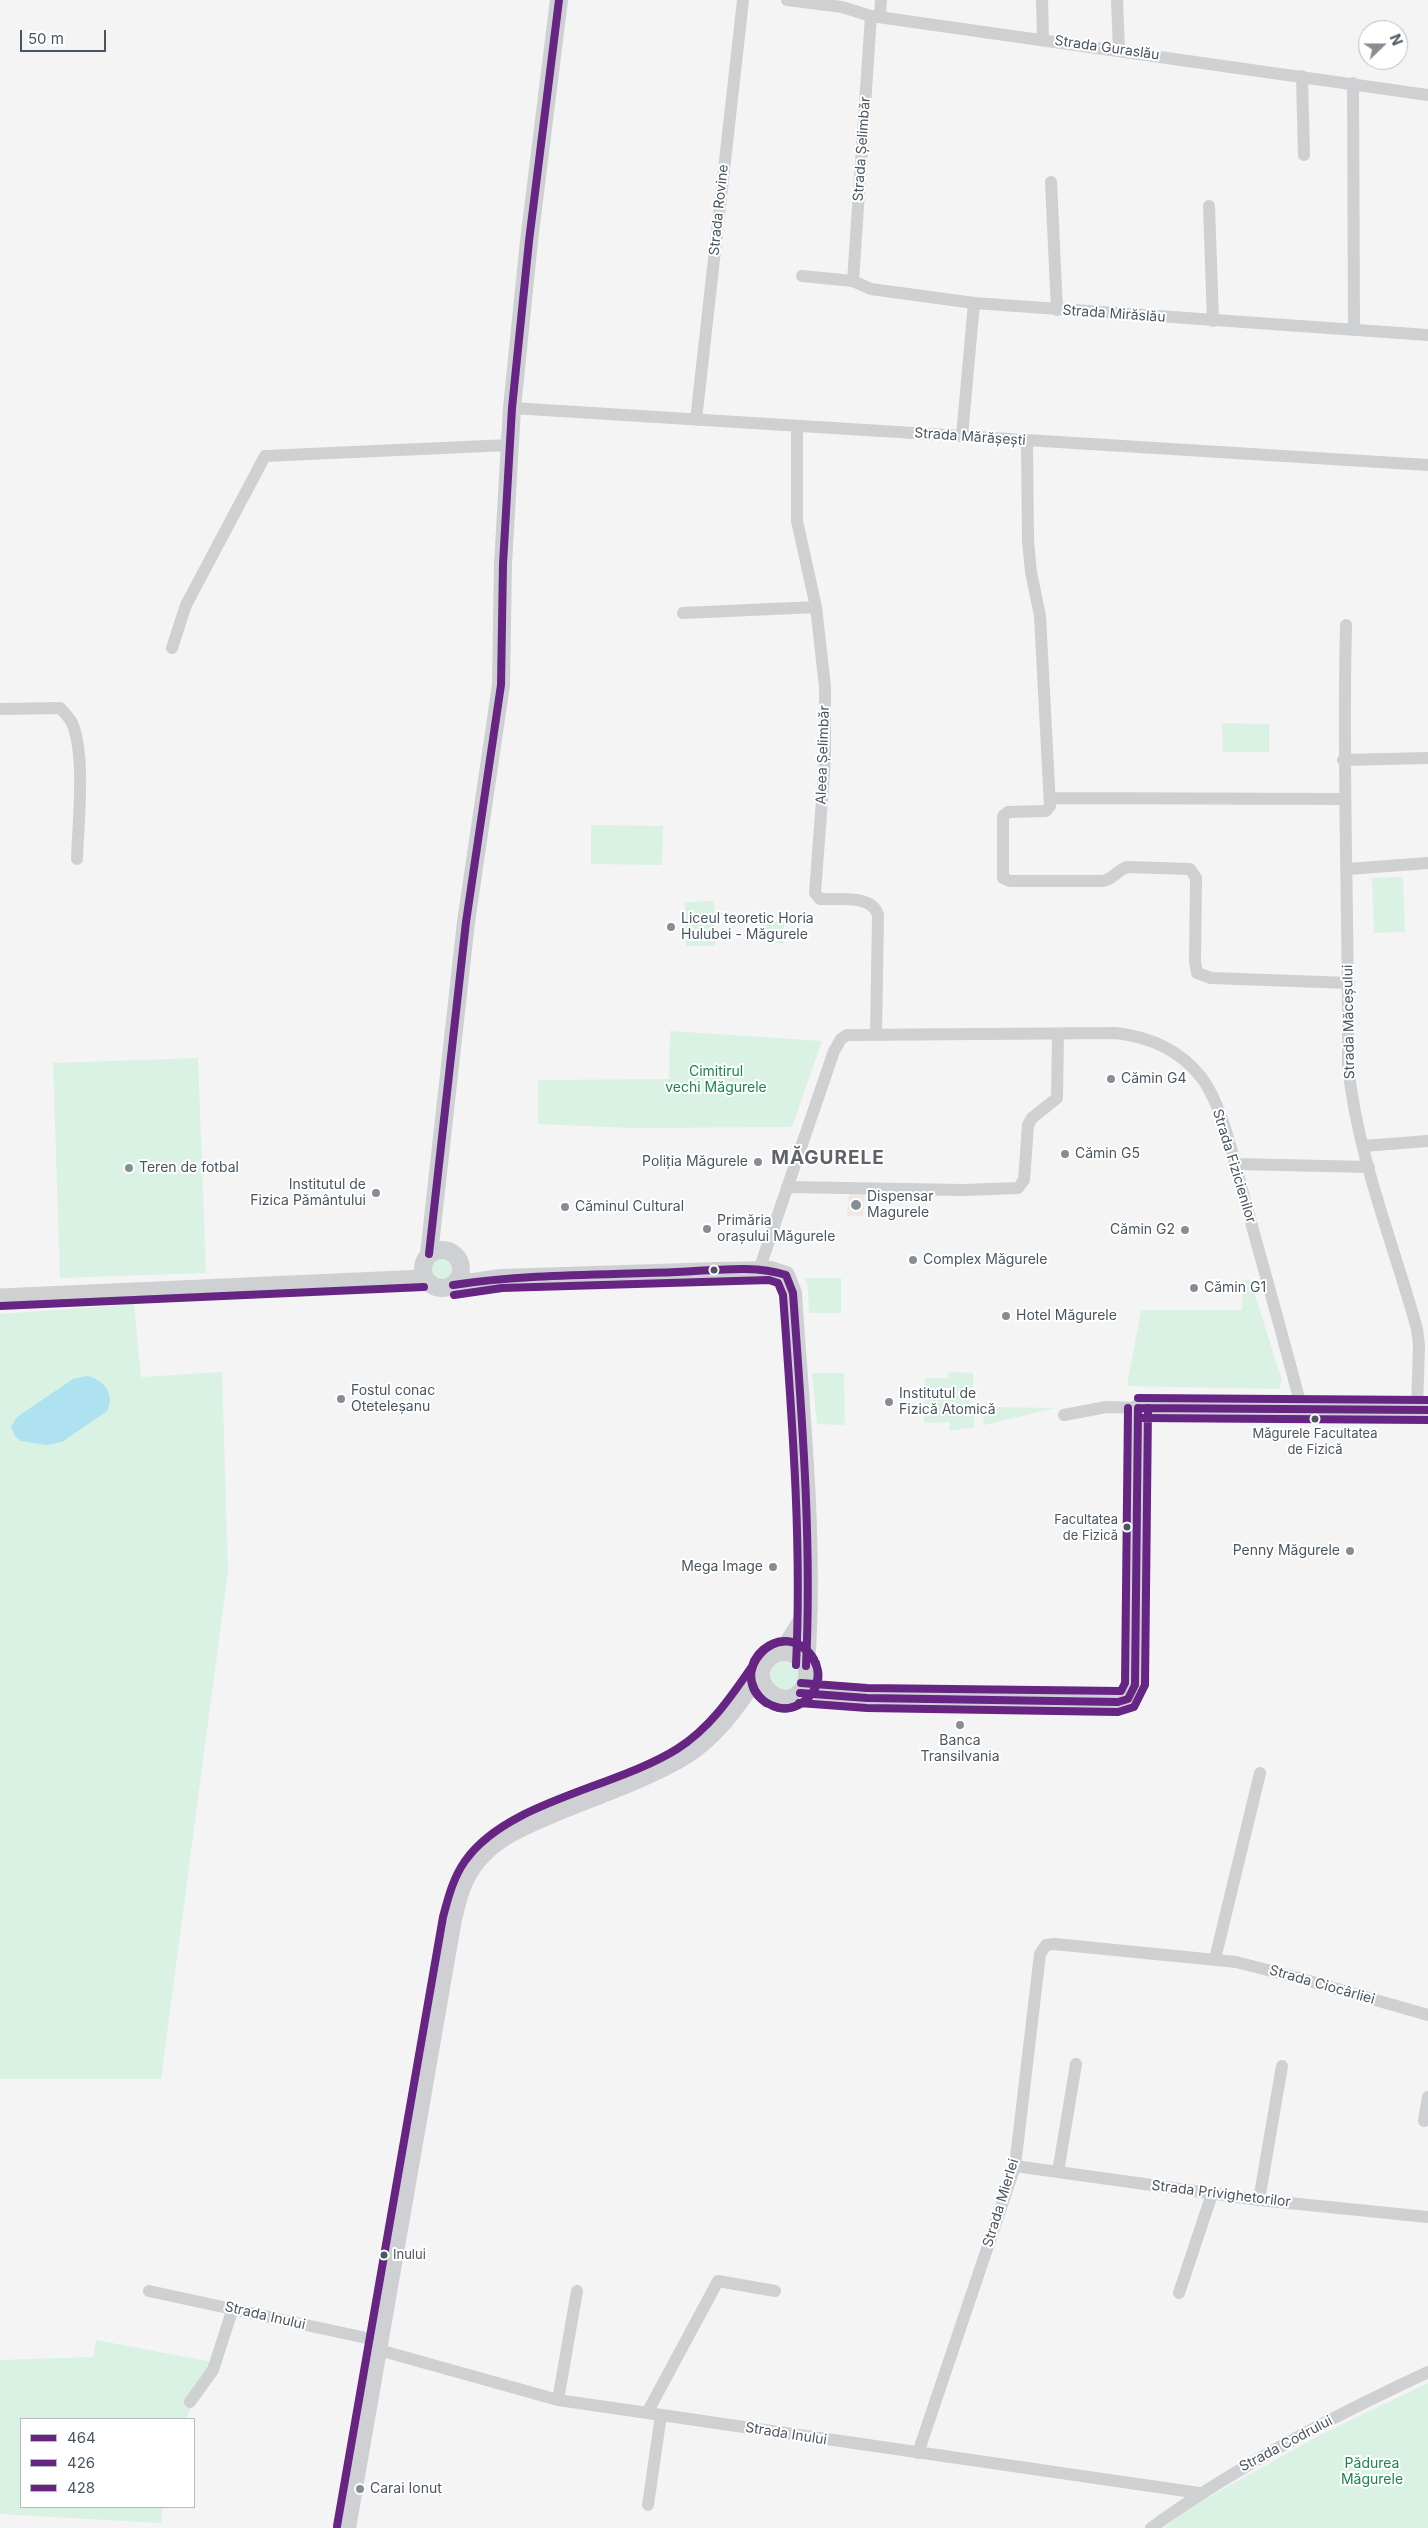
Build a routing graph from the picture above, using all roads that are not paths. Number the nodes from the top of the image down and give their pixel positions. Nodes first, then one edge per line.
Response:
1 (559, 0) edge
2 (743, 0) edge
3 (787, 0) edge
4 (881, 0) edge
5 (1042, 0) edge
6 (1117, 0) edge
7 (876, 16) junction
8 (1043, 40) junction
9 (1119, 50) junction
10 (1302, 76) junction
11 (1353, 83) junction
12 (1428, 95) edge
13 (1304, 154) dead end
14 (1051, 182) dead end
15 (1209, 206) dead end
16 (802, 276) dead end
17 (853, 282) junction
18 (974, 303) junction
19 (1057, 310) junction
20 (1213, 320) junction
21 (1354, 330) junction
22 (1428, 335) edge
23 (512, 408) junction
24 (696, 420) junction
25 (797, 426) junction
26 (962, 436) junction
27 (1027, 441) junction
28 (510, 445) junction
29 (1428, 465) edge
30 (816, 607) junction
31 (683, 613) dead end
32 (1346, 625) dead end
33 (172, 648) dead end
34 (0, 709) edge
35 (1428, 758) edge
36 (1344, 760) junction
37 (1050, 798) junction
38 (1344, 800) junction
39 (78, 859) dead end
40 (1428, 863) edge
41 (1348, 869) junction
42 (1349, 983) junction
43 (1058, 1034) junction
44 (876, 1035) junction
45 (1428, 1142) edge
46 (1363, 1146) junction
47 (1235, 1164) junction
48 (1369, 1167) junction
49 (787, 1187) junction
50 (434, 1221) junction
51 (447, 1250) junction
52 (429, 1254) junction
53 (460, 1262) junction
54 (759, 1270) junction
55 (424, 1277) junction
56 (501, 1278) junction
57 (453, 1285) junction
58 (0, 1296) edge
59 (1138, 1408) junction
60 (1302, 1409) junction
61 (1422, 1410) edge
62 (1064, 1415) dead end
63 (810, 1606) junction
64 (783, 1652) junction
65 (761, 1671) junction
66 (804, 1680) junction
67 (778, 1698) junction
68 (736, 1709) junction
69 (1260, 1773) dead end
70 (1046, 1946) joint
71 (1215, 1959) junction
72 (1428, 2015) edge
73 (1076, 2064) dead end
74 (1282, 2066) dead end
75 (1428, 2096) edge
76 (1424, 2121) dead end
77 (1015, 2166) junction
78 (1058, 2172) junction
79 (1212, 2194) junction
80 (1259, 2200) junction
81 (1428, 2217) edge
82 (149, 2291) dead end
83 (577, 2291) dead end
84 (775, 2291) dead end
85 (1180, 2293) dead end
86 (233, 2308) junction
87 (379, 2346) junction
88 (1428, 2372) edge
89 (558, 2400) junction
90 (190, 2402) dead end
91 (647, 2413) junction
92 (661, 2415) junction
93 (918, 2454) junction
94 (1200, 2493) junction
95 (648, 2505) dead end
96 (347, 2528) edge
97 (1151, 2528) edge

1 - 23 main road
2 - 24 street, Strada Rovine
3 - 7 street, Strada Guraslău
4 - 7 street, Strada Șelimbăr
5 - 8 street
6 - 9 street
7 - 8 street, Strada Guraslău
7 - 17 street, Strada Șelimbăr
8 - 9 street, Strada Guraslău
9 - 10 street, Strada Guraslău
10 - 11 street, Strada Guraslău
10 - 13 street
11 - 12 street, Strada Guraslău
11 - 21 street
14 - 19 street
15 - 20 street
16 - 17 street, Strada Mirăslău
17 - 18 street, Strada Mirăslău
18 - 19 street, Strada Mirăslău
18 - 26 street
19 - 20 street, Strada Mirăslău
20 - 21 street, Strada Mirăslău
21 - 22 street, Strada Mirăslău
23 - 24 street, Strada Mărășești
23 - 28 main road
24 - 25 street, Strada Mărășești
25 - 26 street, Strada Mărășești
25 - 30 street, Aleea Șelimbăr
26 - 27 street, Strada Mărășești
27 - 29 street, Strada Mărășești
27 - 37 street
28 - 33 street
28 - 50 main road
30 - 31 street
30 - 44 street, Aleea Șelimbăr
32 - 36 street, Strada Măceșului
34 - 39 street
35 - 36 street
36 - 38 street, Strada Măceșului
37 - 38 street
37 - 42 street
38 - 41 street, Strada Măceșului
40 - 41 street
41 - 42 street, Strada Măceșului
42 - 46 street, Strada Măceșului
43 - 44 street, Strada Fizicienilor
43 - 47 street, Strada Fizicienilor
43 - 49 street
44 - 49 street, Strada Fizicienilor
45 - 46 street
46 - 48 street, Strada Măceșului
47 - 48 street
47 - 60 street, Strada Fizicienilor
48 - 61 street, Strada Măceșului
49 - 54 street, Strada Fizicienilor
50 - 51 main road
50 - 52 main road
51 - 52 main road
51 - 53 main road
52 - 55 main road
53 - 56 main road
53 - 57 main road
54 - 56 main road
54 - 63 main road
55 - 57 main road
55 - 58 street
56 - 57 main road
59 - 60 main road
59 - 62 street
59 - 66 main road
60 - 61 main road
63 - 64 main road
63 - 66 main road
64 - 65 main road
64 - 66 main road
65 - 67 main road
65 - 68 main road
66 - 67 main road
67 - 68 main road
68 - 87 main road
69 - 71 street
70 - 71 street, Strada Ciocârliei
70 - 77 street, Strada Mierlei
71 - 72 street, Strada Ciocârliei
73 - 78 street
74 - 80 street
75 - 76 street
77 - 78 street, Strada Privighetorilor
77 - 93 street, Strada Mierlei
78 - 79 street, Strada Privighetorilor
79 - 80 street, Strada Privighetorilor
79 - 85 street
80 - 81 street, Strada Privighetorilor
82 - 86 street, Strada Inului
83 - 89 street
84 - 91 street
86 - 87 street, Strada Inului
86 - 90 street
87 - 89 street, Strada Inului
87 - 96 main road
88 - 94 street, Strada Codrului
89 - 91 street, Strada Inului
91 - 92 street, Strada Inului
92 - 93 street, Strada Inului
92 - 95 street
93 - 94 street, Strada Inului
94 - 97 street, Strada Codrului

